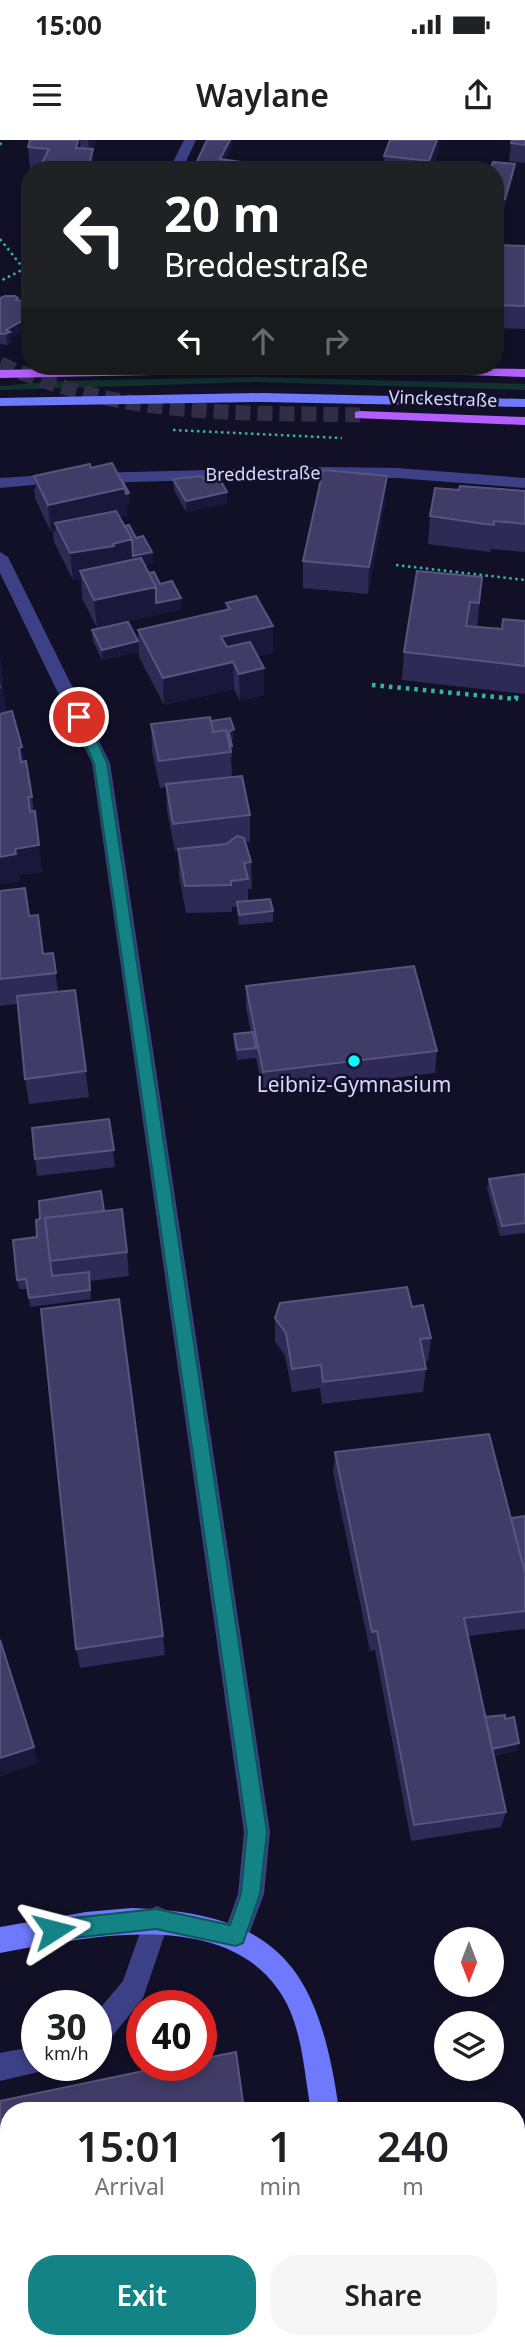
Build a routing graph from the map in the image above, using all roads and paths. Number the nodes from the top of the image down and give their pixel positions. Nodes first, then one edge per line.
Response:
1 (190, 140) edge
2 (180, 161) edge
3 (0, 239) edge
4 (21, 265) edge
5 (21, 270) edge
6 (0, 281) edge
7 (504, 372) edge
8 (525, 373) edge
9 (21, 374) edge
10 (2, 375) edge
11 (0, 402) edge
12 (525, 403) edge
13 (360, 415) tunnel mouth
14 (525, 421) edge
15 (166, 429) dead end
16 (346, 439) dead end
17 (0, 483) edge
18 (525, 483) edge
19 (0, 557) edge
20 (396, 565) dead end
21 (525, 580) edge
22 (372, 685) dead end
23 (517, 693) edge
24 (156, 1919) junction
25 (236, 1936) junction
26 (0, 1940) edge
27 (112, 2015) edge
28 (21, 2063) edge
29 (0, 2067) edge
30 (323, 2102) edge

1 - 2 street
3 - 4 path
5 - 6 path
7 - 8 main road, Vinckestraße
9 - 10 main road, Vinckestraße
11 - 12 main road, Vinckestraße
13 - 14 main road, Vinckestraße
15 - 16 path
17 - 18 street, Breddestraße
19 - 25 street
20 - 21 path
22 - 23 path
24 - 25 main road
24 - 26 main road
24 - 27 street
25 - 30 main road
28 - 29 street

